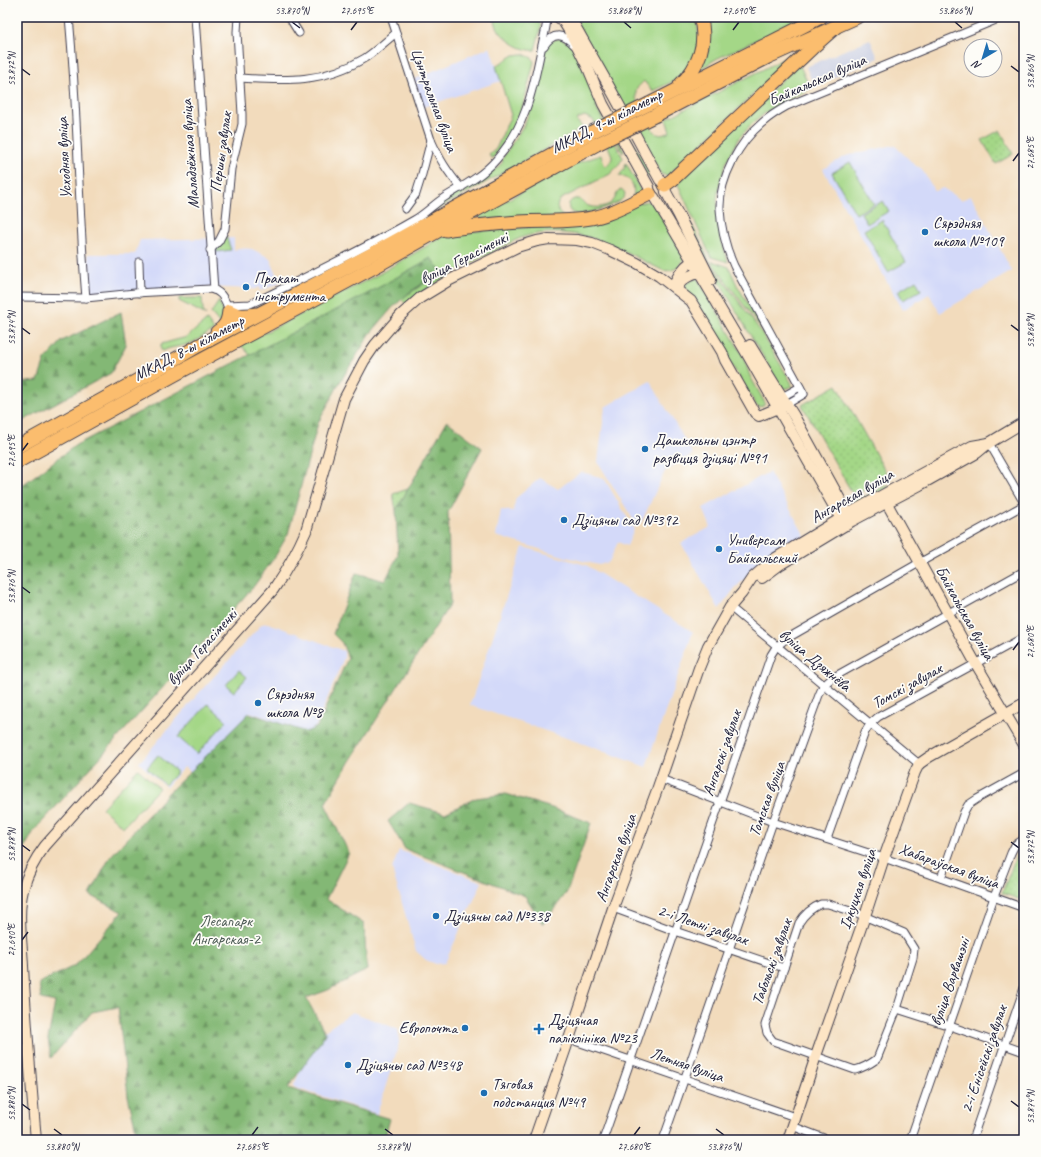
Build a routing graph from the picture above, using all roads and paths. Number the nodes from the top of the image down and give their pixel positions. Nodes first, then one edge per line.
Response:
1 (69, 17) edge
2 (195, 17) edge
3 (238, 17) edge
4 (288, 17) edge
5 (391, 17) edge
6 (547, 17) edge
7 (558, 17) edge
8 (570, 17) edge
9 (700, 17) edge
10 (821, 17) edge
11 (857, 17) edge
12 (1003, 17) edge
13 (839, 24) junction
14 (299, 33) dead end
15 (396, 33) junction
16 (541, 49) junction
17 (579, 50) junction
18 (240, 78) junction
19 (669, 94) junction
20 (652, 109) junction
21 (594, 138) junction
22 (431, 140) junction
23 (664, 186) junction
24 (461, 188) junction
25 (651, 193) junction
26 (405, 209) dead end
27 (436, 232) junction
28 (537, 241) joint
29 (210, 250) junction
30 (375, 259) junction
31 (692, 261) junction
32 (139, 262) dead end
33 (702, 271) junction
34 (679, 273) junction
35 (659, 276) junction
36 (674, 288) junction
37 (214, 290) junction
38 (140, 293) junction
39 (17, 297) edge
40 (86, 298) junction
41 (228, 308) junction
42 (258, 313) junction
43 (198, 346) junction
44 (800, 387) junction
45 (782, 403) junction
46 (1024, 422) edge
47 (990, 442) junction
48 (17, 447) edge
49 (17, 462) edge
50 (884, 499) junction
51 (1024, 504) edge
52 (845, 519) junction
53 (920, 562) junction
54 (1024, 571) edge
55 (730, 607) junction
56 (949, 614) junction
57 (1024, 637) edge
58 (776, 647) junction
59 (976, 664) junction
60 (823, 686) junction
61 (1024, 703) edge
62 (1006, 713) junction
63 (870, 724) junction
64 (1024, 745) edge
65 (919, 764) junction
66 (1024, 773) edge
67 (661, 779) junction
68 (720, 802) junction
69 (773, 822) junction
70 (827, 839) junction
71 (1024, 839) edge
72 (884, 858) junction
73 (941, 878) junction
74 (994, 897) junction
75 (613, 908) junction
76 (1024, 908) edge
77 (865, 916) junction
78 (675, 931) junction
79 (730, 949) junction
80 (784, 968) junction
81 (1024, 988) edge
82 (897, 1009) junction
83 (950, 1026) junction
84 (569, 1039) junction
85 (1004, 1045) junction
86 (1024, 1052) edge
87 (816, 1056) junction
88 (631, 1060) junction
89 (684, 1079) junction
90 (794, 1122) junction
91 (36, 1140) edge
92 (534, 1140) edge
93 (603, 1140) edge
94 (663, 1140) edge
95 (788, 1140) edge
96 (829, 1140) edge
97 (910, 1140) edge
98 (972, 1140) edge

1 - 40 street, Усходняя вуліца
2 - 29 street, Маладзёжная вуліца
3 - 18 street, Першы завулак
4 - 14 street
5 - 15 street, Цэнтральная вуліца
6 - 16 street
7 - 17 main road
8 - 23 main road
9 - 19 highway
10 - 19 highway, МКАД, 9-ы кіламетр
11 - 13 highway, МКАД, 9-ы кіламетр
12 - 44 street, Байкальская вуліца
13 - 20 highway, МКАД, 9-ы кіламетр
13 - 23 highway
15 - 18 street
15 - 22 street, Цэнтральная вуліца
16 - 17 street
16 - 24 street
17 - 25 main road
18 - 29 street, Першы завулак
19 - 20 highway, МКАД, 9-ы кіламетр
20 - 21 highway, МКАД, 9-ы кіламетр, bridge
21 - 27 highway, МКАД, 9-ы кіламетр
21 - 30 highway, МКАД, 9-ы кіламетр
22 - 24 street, Цэнтральная вуліца
22 - 26 street
23 - 25 main road
23 - 25 main road
23 - 33 main road
24 - 41 street
25 - 27 highway
25 - 31 main road
27 - 30 highway, МКАД, 9-ы кіламетр
28 - 35 main road, Байкальская вуліца
28 - 91 main road, вуліца Герасіменкі
29 - 37 street, Маладзёжная вуліца
30 - 42 highway, МКАД, 8-ы кіламетр
30 - 49 highway, МКАД, 8-ы кіламетр
31 - 33 main road
31 - 34 main road
32 - 38 street
33 - 36 main road
33 - 45 main road
34 - 35 main road
34 - 36 main road
35 - 36 main road, Байкальская вуліца
36 - 45 main road, Байкальская вуліца
37 - 38 street
37 - 41 street
38 - 40 street
39 - 40 street
41 - 42 highway
41 - 43 highway
42 - 43 highway, МКАД, 8-ы кіламетр
43 - 48 highway, МКАД, 8-ы кіламетр
44 - 45 street, Байкальская вуліца
44 - 45 street, Байкальская вуліца
45 - 52 main road
46 - 47 main road, Ангарская вуліца
47 - 50 main road, Ангарская вуліца
47 - 51 street
50 - 52 main road, Ангарская вуліца
50 - 53 main road, Байкальская вуліца
51 - 53 street, Ангарскі завулак
52 - 55 main road, Ангарская вуліца
53 - 56 main road, Байкальская вуліца
53 - 58 street, Ангарскі завулак
54 - 56 street
55 - 58 street, вуліца Дзяжнёва
55 - 67 main road, Ангарская вуліца
56 - 59 main road, Байкальская вуліца
56 - 60 street
57 - 59 street, Томскі завулак
58 - 60 street, вуліца Дзяжнёва
58 - 68 street, Ангарскі завулак
59 - 62 main road, Байкальская вуліца
59 - 63 street, Томскі завулак
60 - 63 street, вуліца Дзяжнёва
60 - 69 street, Томская вуліца
61 - 62 main road
62 - 64 main road, Байкальская вуліца
62 - 65 main road
63 - 65 street, вуліца Дзяжнёва
63 - 70 street, Томскі завулак
65 - 72 main road, Іркуцкая вуліца
66 - 73 street
67 - 68 street, Хабараўская вуліца
67 - 75 main road, Ангарская вуліца
68 - 69 street, Хабараўская вуліца
68 - 78 street, Ангарскі завулак
69 - 70 street, Хабараўская вуліца
69 - 79 street, Томская вуліца
70 - 72 street, Хабараўская вуліца
71 - 74 street, вуліца Варвашэні
72 - 73 street, Хабараўская вуліца
72 - 77 main road, Іркуцкая вуліца
73 - 74 street, Хабараўская вуліца
74 - 76 street, Хабараўская вуліца
74 - 83 street, вуліца Варвашэні
75 - 78 street, 2-і Летні завулак
75 - 84 main road, Ангарская вуліца
77 - 80 street, Табольскі завулак
77 - 82 street, Табольскі завулак
77 - 87 main road, Іркуцкая вуліца
78 - 79 street, 2-і Летні завулак
78 - 88 street, Ангарскі завулак
79 - 80 street, 2-і Летні завулак
79 - 89 street, Томская вуліца
80 - 87 street, Табольскі завулак
81 - 85 street, 2-і Енісейскі завулак
82 - 83 street
82 - 87 street, Табольскі завулак
83 - 85 street
83 - 97 street, вуліца Варвашэні
84 - 88 street, Летняя вуліца
84 - 92 main road, Ангарская вуліца
85 - 86 street
85 - 98 street, 2-і Енісейскі завулак
87 - 90 main road, Іркуцкая вуліца
88 - 89 street, Летняя вуліца
88 - 93 street, Ангарскі завулак
89 - 90 street, Летняя вуліца
89 - 94 street, Томская вуліца
90 - 95 main road, Іркуцкая вуліца
90 - 96 street, Летняя вуліца

